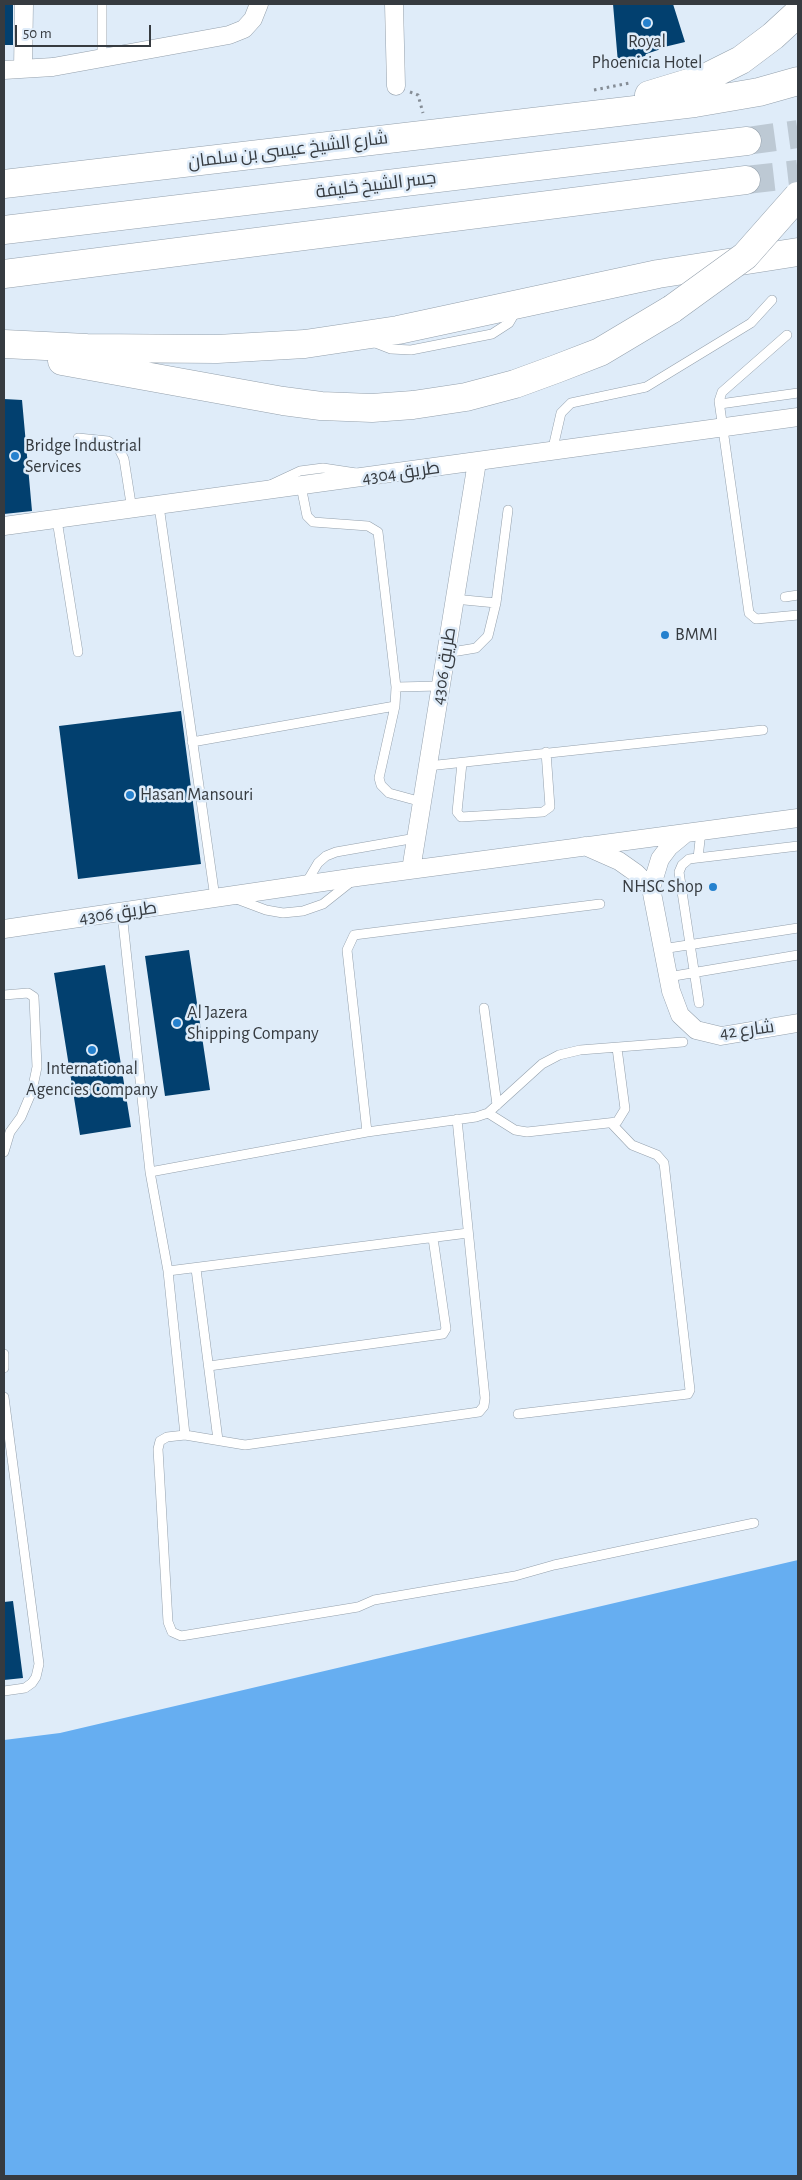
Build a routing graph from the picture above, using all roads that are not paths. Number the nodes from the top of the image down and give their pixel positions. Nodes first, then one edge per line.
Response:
1 (24, 4) edge
2 (102, 4) edge
3 (259, 4) edge
4 (394, 4) edge
5 (798, 13) edge
6 (102, 58) junction
7 (22, 69) junction
8 (4, 70) edge
9 (798, 81) edge
10 (396, 86) road end
11 (572, 116) junction
12 (747, 141) tunnel mouth
13 (746, 180) tunnel mouth
14 (4, 184) edge
15 (798, 196) edge
16 (4, 230) edge
17 (797, 252) edge
18 (4, 274) edge
19 (772, 300) dead end
20 (787, 335) dead end
21 (4, 344) edge
22 (4, 353) edge
23 (798, 393) edge
24 (720, 404) junction
25 (798, 417) edge
26 (723, 428) junction
27 (78, 438) dead end
28 (552, 452) junction
29 (477, 462) junction
30 (368, 477) junction
31 (301, 486) junction
32 (259, 492) junction
33 (159, 506) junction
34 (132, 510) junction
35 (508, 510) dead end
36 (56, 520) junction
37 (4, 526) edge
38 (798, 595) edge
39 (785, 597) dead end
40 (454, 599) junction
41 (496, 603) junction
42 (798, 616) edge
43 (78, 652) dead end
44 (446, 653) junction
45 (441, 686) junction
46 (396, 687) junction
47 (395, 706) junction
48 (763, 730) dead end
49 (192, 742) junction
50 (546, 752) junction
51 (462, 763) junction
52 (428, 766) junction
53 (422, 802) junction
54 (798, 818) edge
55 (694, 832) junction
56 (416, 838) junction
57 (584, 846) junction
58 (798, 846) edge
59 (698, 858) junction
60 (411, 870) junction
61 (357, 877) junction
62 (305, 885) junction
63 (651, 888) junction
64 (222, 897) junction
65 (600, 904) dead end
66 (122, 913) junction
67 (798, 928) edge
68 (4, 929) edge
69 (690, 944) junction
70 (662, 949) junction
71 (798, 955) edge
72 (694, 971) junction
73 (668, 977) junction
74 (4, 995) edge
75 (699, 1004) dead end
76 (484, 1008) dead end
77 (798, 1024) edge
78 (689, 1036) junction
79 (617, 1048) junction
80 (497, 1105) junction
81 (488, 1113) junction
82 (457, 1119) junction
83 (612, 1124) junction
84 (7, 1129) edge
85 (367, 1132) junction
86 (4, 1152) edge
87 (150, 1172) junction
88 (468, 1234) junction
89 (433, 1238) junction
90 (196, 1269) junction
91 (168, 1271) junction
92 (4, 1354) edge
93 (209, 1366) junction
94 (4, 1368) edge
95 (4, 1397) edge
96 (518, 1414) dead end
97 (186, 1435) junction
98 (218, 1440) junction
99 (754, 1523) dead end
100 (4, 1691) edge

1 - 7 street
2 - 6 lane
3 - 6 street
4 - 10 street
5 - 11 highway
6 - 7 street
7 - 8 street
9 - 11 highway
11 - 14 highway, شارع الشيخ عيسى بن سلمان
12 - 16 highway, جسر الشيخ خليفة
13 - 18 highway
15 - 22 highway, bridge
17 - 21 highway
19 - 28 lane
20 - 24 lane
23 - 24 lane
24 - 26 lane
25 - 26 street, طريق 4304
26 - 28 street, طريق 4304
26 - 42 lane
27 - 34 lane
28 - 29 street, طريق 4304
29 - 30 street, طريق 4304
29 - 40 street, طريق 4306
30 - 31 street, طريق 4304
30 - 32 lane
31 - 32 street, طريق 4304
31 - 46 lane
32 - 33 street, طريق 4304
33 - 34 street, طريق 4304
33 - 49 lane
34 - 36 street, طريق 4304
35 - 41 lane
36 - 37 street, طريق 4304
36 - 43 lane
38 - 39 lane
40 - 41 lane
40 - 44 street, طريق 4306
41 - 44 lane
44 - 45 street, طريق 4306
45 - 46 lane
45 - 52 street, طريق 4306
46 - 47 lane
47 - 49 lane
47 - 53 lane
48 - 50 lane
49 - 64 lane
50 - 51 lane
50 - 51 lane
51 - 52 lane
52 - 53 street, طريق 4306
53 - 56 street, طريق 4306
54 - 55 street, طريق 4306
55 - 57 street, طريق 4306
55 - 59 lane
55 - 63 street
56 - 60 street, طريق 4306
56 - 62 lane
57 - 60 street, طريق 4306
57 - 63 street
58 - 59 lane
59 - 69 lane
60 - 61 street, طريق 4306
61 - 62 street, طريق 4306
61 - 64 lane
62 - 64 street, طريق 4306
63 - 70 street
64 - 66 street, طريق 4306
65 - 85 lane
66 - 68 street, طريق 4306
66 - 87 lane
67 - 69 lane
69 - 70 lane
69 - 72 lane
70 - 73 street
71 - 72 lane
72 - 73 lane
72 - 75 lane
73 - 78 street
74 - 84 lane
76 - 80 lane
77 - 78 street, شارع 42
78 - 79 lane
79 - 80 lane
79 - 83 lane
80 - 81 lane
81 - 82 lane
81 - 83 lane
82 - 85 lane
82 - 88 lane
83 - 96 lane
84 - 86 lane
85 - 87 lane
87 - 91 lane
88 - 89 lane
88 - 98 lane
89 - 90 lane
89 - 93 lane
90 - 91 lane
90 - 93 lane
91 - 97 lane
92 - 94 lane
93 - 98 lane
95 - 100 lane
97 - 98 lane
97 - 99 lane

